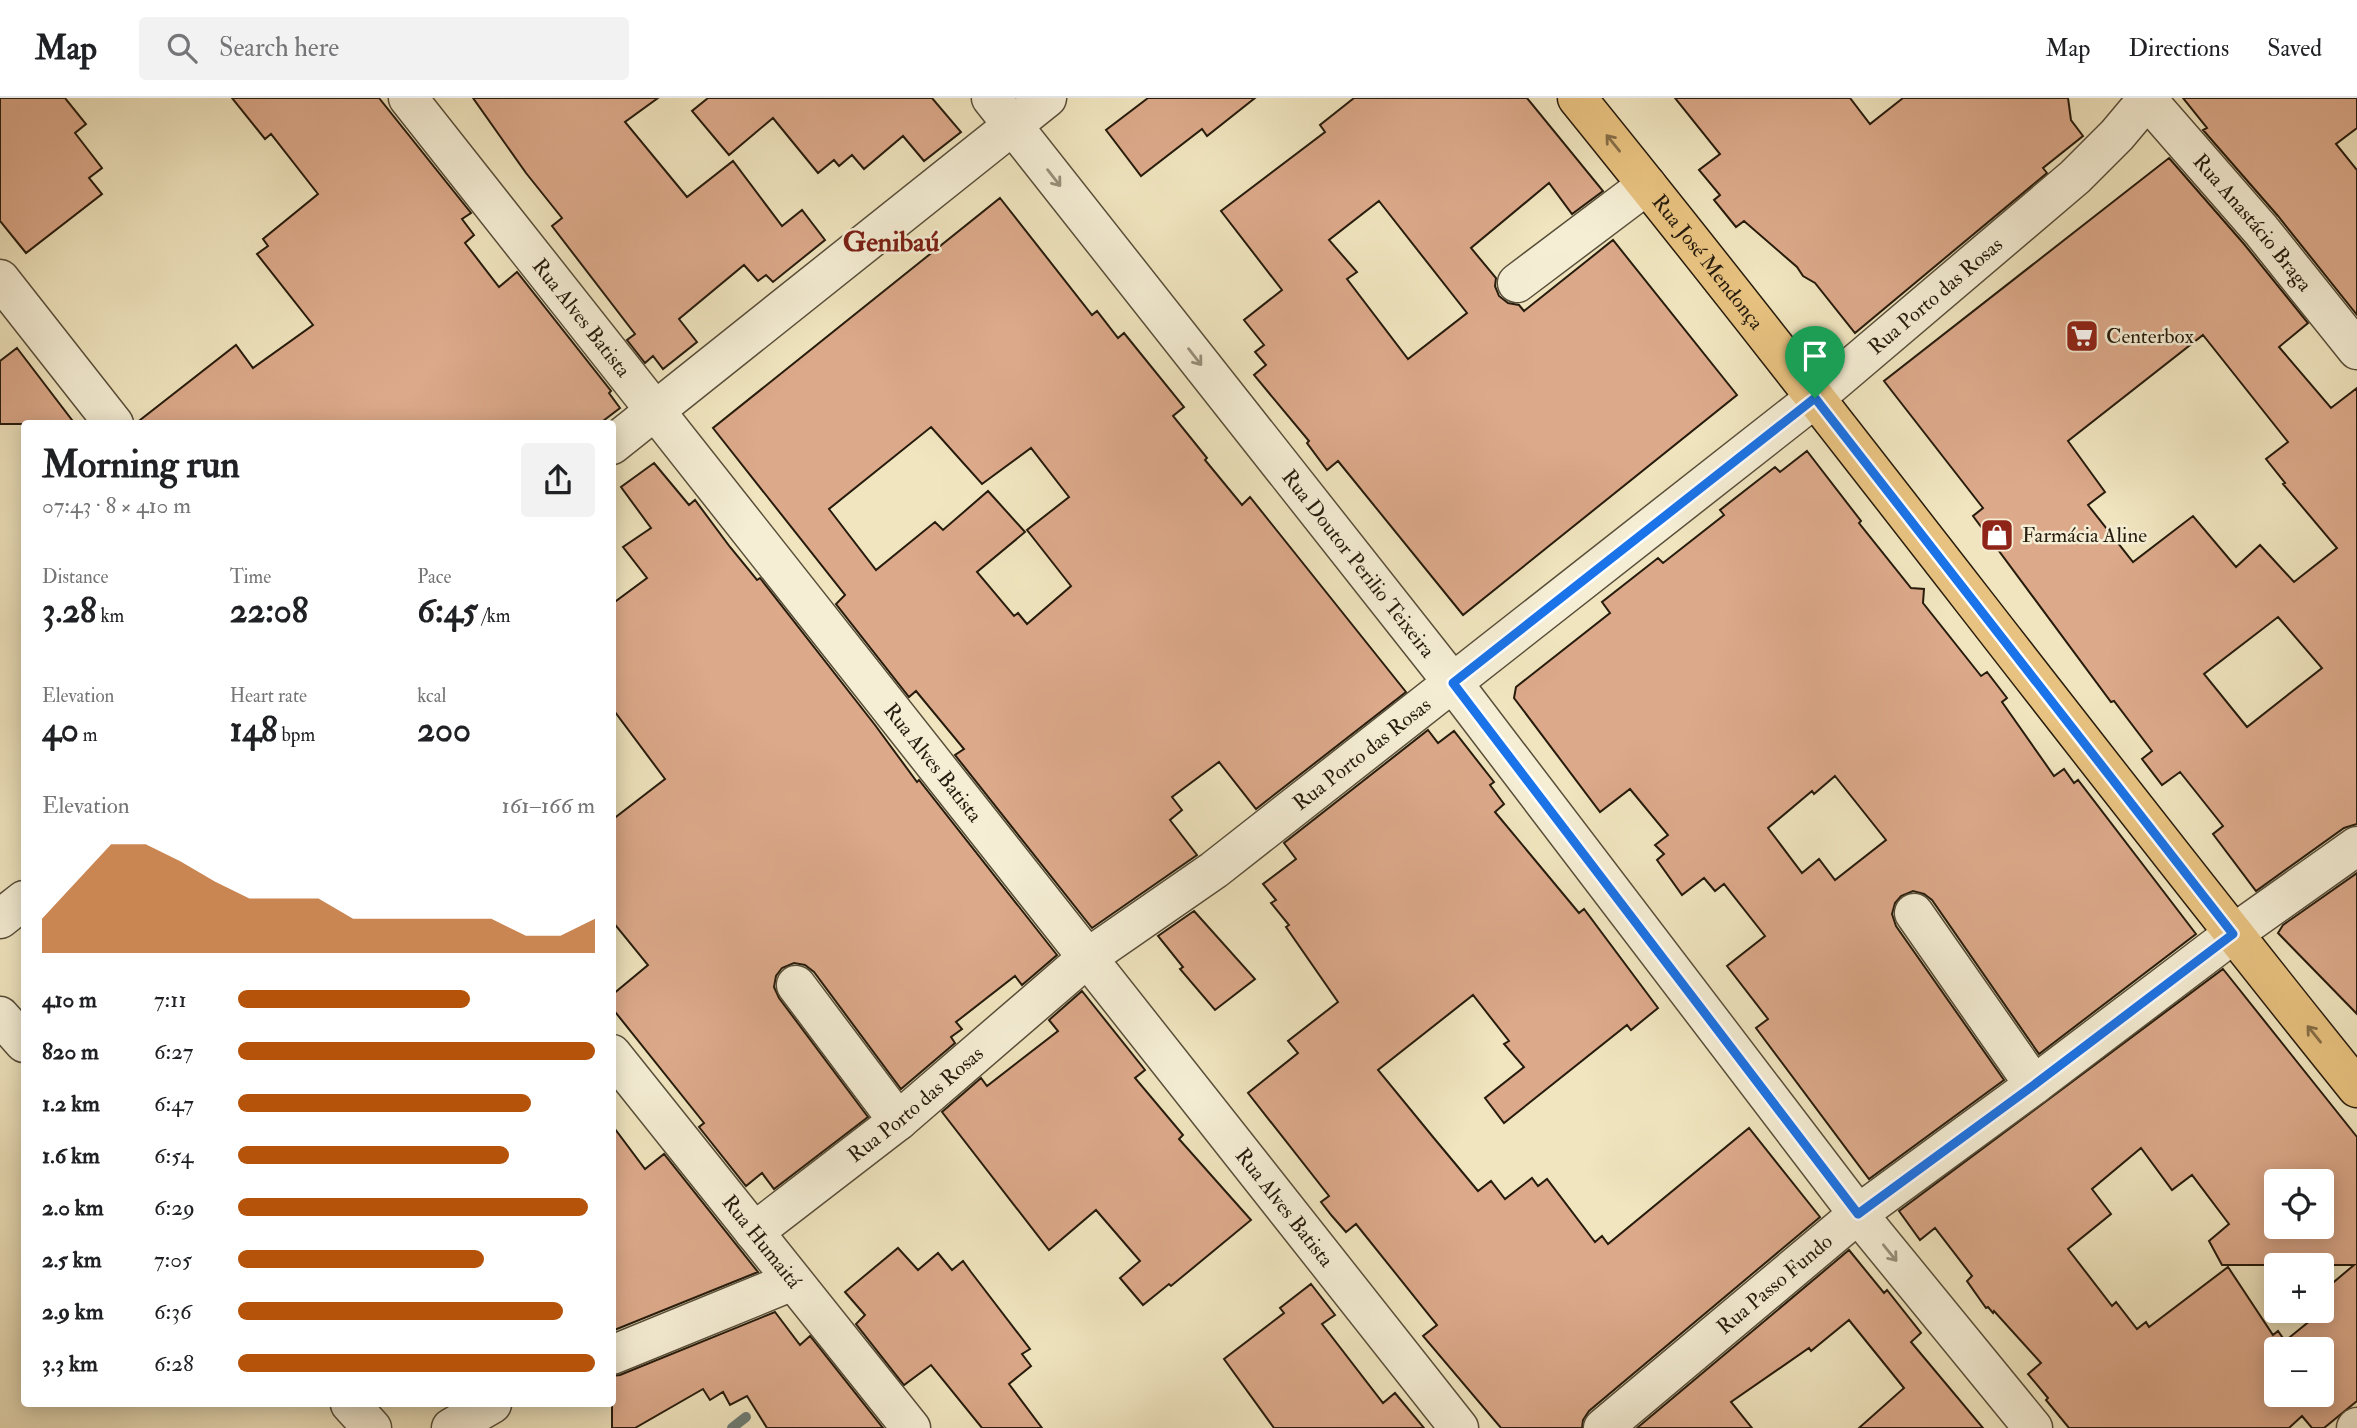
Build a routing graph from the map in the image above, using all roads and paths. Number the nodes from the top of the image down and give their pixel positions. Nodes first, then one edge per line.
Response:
1 (408, 98) edge
2 (1047, 98) edge
3 (1577, 98) edge
4 (2147, 98) edge
5 (1002, 111) edge
6 (1647, 185) junction
7 (0, 279) edge
8 (1517, 283) dead end
9 (2357, 350) edge
10 (1815, 398) junction
11 (657, 411) junction
12 (111, 420) edge
13 (616, 442) edge
14 (1453, 683) junction
15 (2357, 846) edge
16 (21, 902) edge
17 (1914, 913) dead end
18 (0, 919) edge
19 (2233, 934) junction
20 (1087, 958) junction
21 (796, 985) dead end
22 (0, 1016) edge
23 (21, 1040) edge
24 (616, 1059) edge
25 (2034, 1085) junction
26 (2357, 1087) edge
27 (898, 1121) junction
28 (1858, 1214) junction
29 (754, 1231) junction
30 (793, 1281) junction
31 (616, 1353) edge
32 (353, 1407) edge
33 (487, 1407) edge
34 (372, 1428) edge
35 (451, 1428) edge
36 (911, 1428) edge
37 (1459, 1428) edge
38 (1603, 1428) edge
39 (2034, 1428) edge

1 - 11 street, Rua Alves Batista
2 - 5 street
6 -> 3 main road, Rua José Mendonça
4 - 9 street, Rua Anastácio Braga
4 - 10 street, Rua Porto das Rosas
5 - 11 street
5 -> 14 street, Rua Doutor Perilio Teixeira
6 - 8 street
6 - 10 main road, Rua José Mendonça
7 - 12 street
10 - 14 street, Rua Porto das Rosas
10 - 19 main road, Rua José Mendonça
11 - 13 street
11 - 20 street, Rua Alves Batista
14 - 20 street, Rua Porto das Rosas
14 - 28 street, Rua Doutor Perilio Teixeira
15 - 19 street, Rua Passo Fundo
16 - 18 street
17 - 25 street
19 - 25 street, Rua Passo Fundo
26 -> 19 main road, Rua José Mendonça
20 - 27 street, Rua Porto das Rosas
20 - 37 street, Rua Alves Batista
21 - 27 street
22 - 23 street
24 - 29 street, Rua Humaitá
25 - 28 street, Rua Passo Fundo
27 - 29 street, Rua Porto das Rosas
28 - 38 street, Rua Passo Fundo
28 -> 39 street, Rua Doutor Perilio Teixeira
29 - 30 street, Rua Humaitá
30 - 31 street
30 - 36 street, Rua Humaitá
32 - 34 street
33 - 35 street

